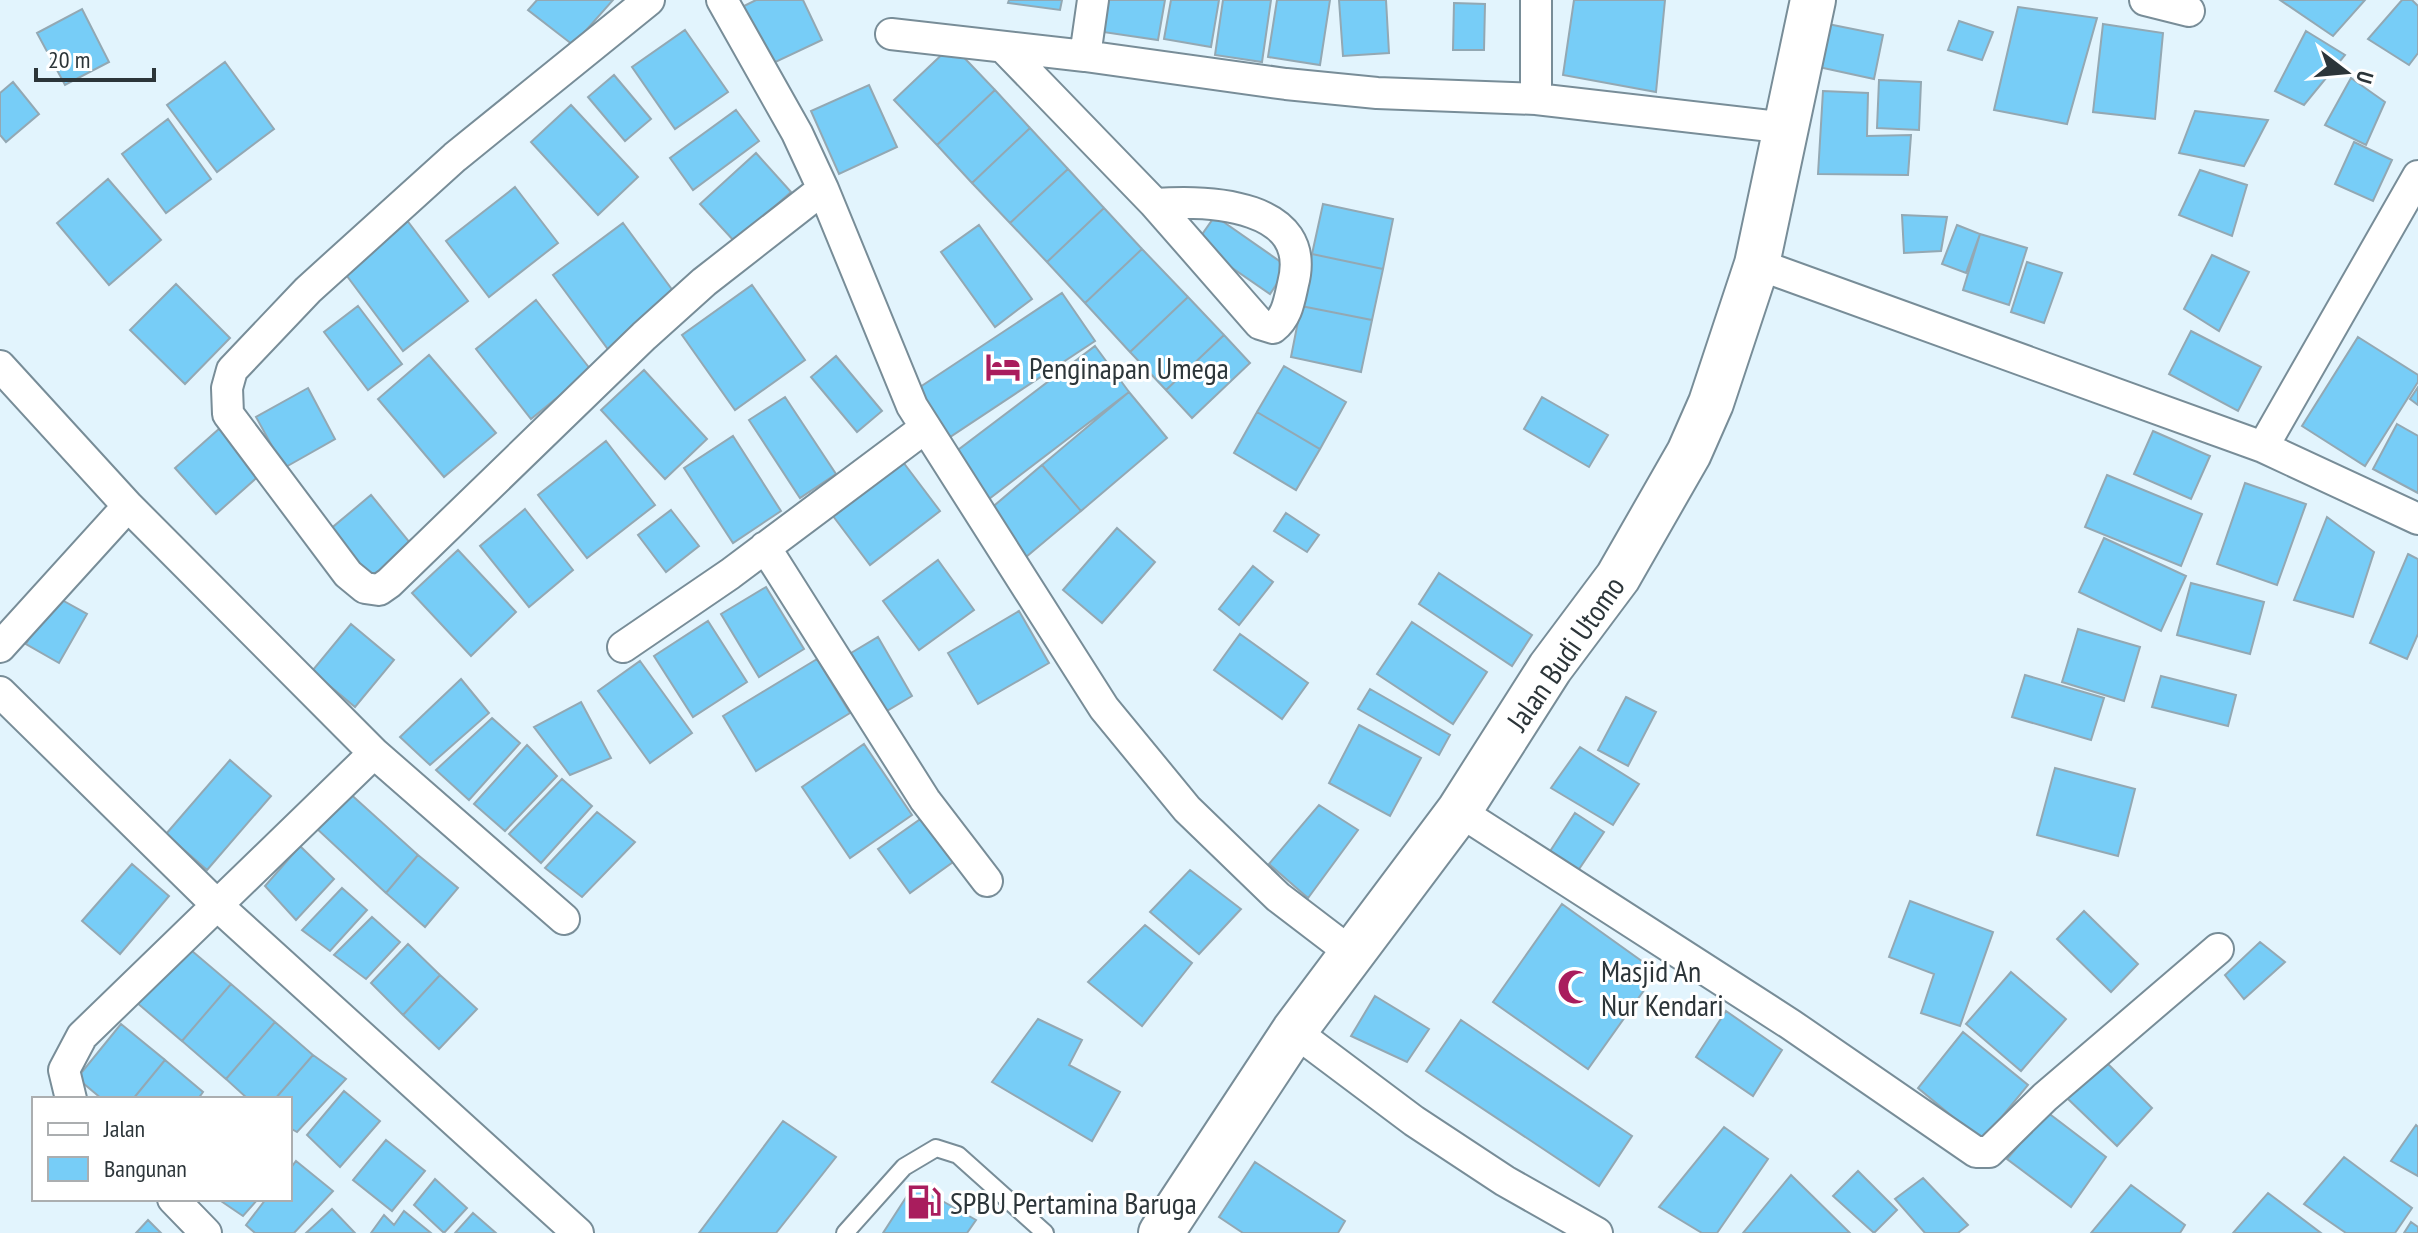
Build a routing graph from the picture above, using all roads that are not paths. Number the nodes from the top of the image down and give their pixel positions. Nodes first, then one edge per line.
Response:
1 (649, 0) edge
2 (722, 0) edge
3 (1093, 0) edge
4 (1536, 0) edge
5 (1813, 0) edge
6 (2145, 0) edge
7 (2189, 11) dead end
8 (891, 34) dead end
9 (1003, 47) junction
10 (1085, 56) junction
11 (1536, 99) junction
12 (1788, 128) junction
13 (2418, 176) edge
14 (823, 189) junction
15 (1155, 204) junction
16 (1757, 264) junction
17 (0, 366) edge
18 (925, 428) junction
19 (2263, 447) junction
20 (128, 506) junction
21 (2418, 519) edge
22 (765, 547) junction
23 (0, 647) edge
24 (623, 647) dead end
25 (0, 692) edge
26 (374, 753) junction
27 (1459, 811) junction
28 (987, 881) dead end
29 (218, 906) junction
30 (564, 919) dead end
31 (2218, 949) dead end
32 (1354, 955) junction
33 (1294, 1031) junction
34 (71, 1097) edge
35 (175, 1201) edge
36 (206, 1233) edge
37 (578, 1233) edge
38 (845, 1233) edge
39 (1045, 1233) edge
40 (1161, 1233) edge
41 (1597, 1233) edge

1 - 14 street
2 - 14 street
3 - 10 street
4 - 11 street
5 - 12 main road, Jalan Budi Utomo
6 - 7 street
8 - 9 street
9 - 10 street
9 - 15 street
10 - 11 street
11 - 12 street
12 - 16 main road, Jalan Budi Utomo
13 - 19 street
14 - 18 street
15 - 15 street
16 - 19 street
16 - 27 main road, Jalan Budi Utomo
17 - 20 street
18 - 22 street
18 - 32 street
19 - 21 street
20 - 23 street
20 - 26 street
22 - 24 street
22 - 28 street
25 - 29 street
26 - 29 street
26 - 30 street
27 - 31 street
27 - 32 main road, Jalan Budi Utomo
29 - 34 street
29 - 37 street
32 - 33 main road, Jalan Budi Utomo
33 - 40 main road, Jalan Budi Utomo
33 - 41 street
35 - 36 street
38 - 39 lane

